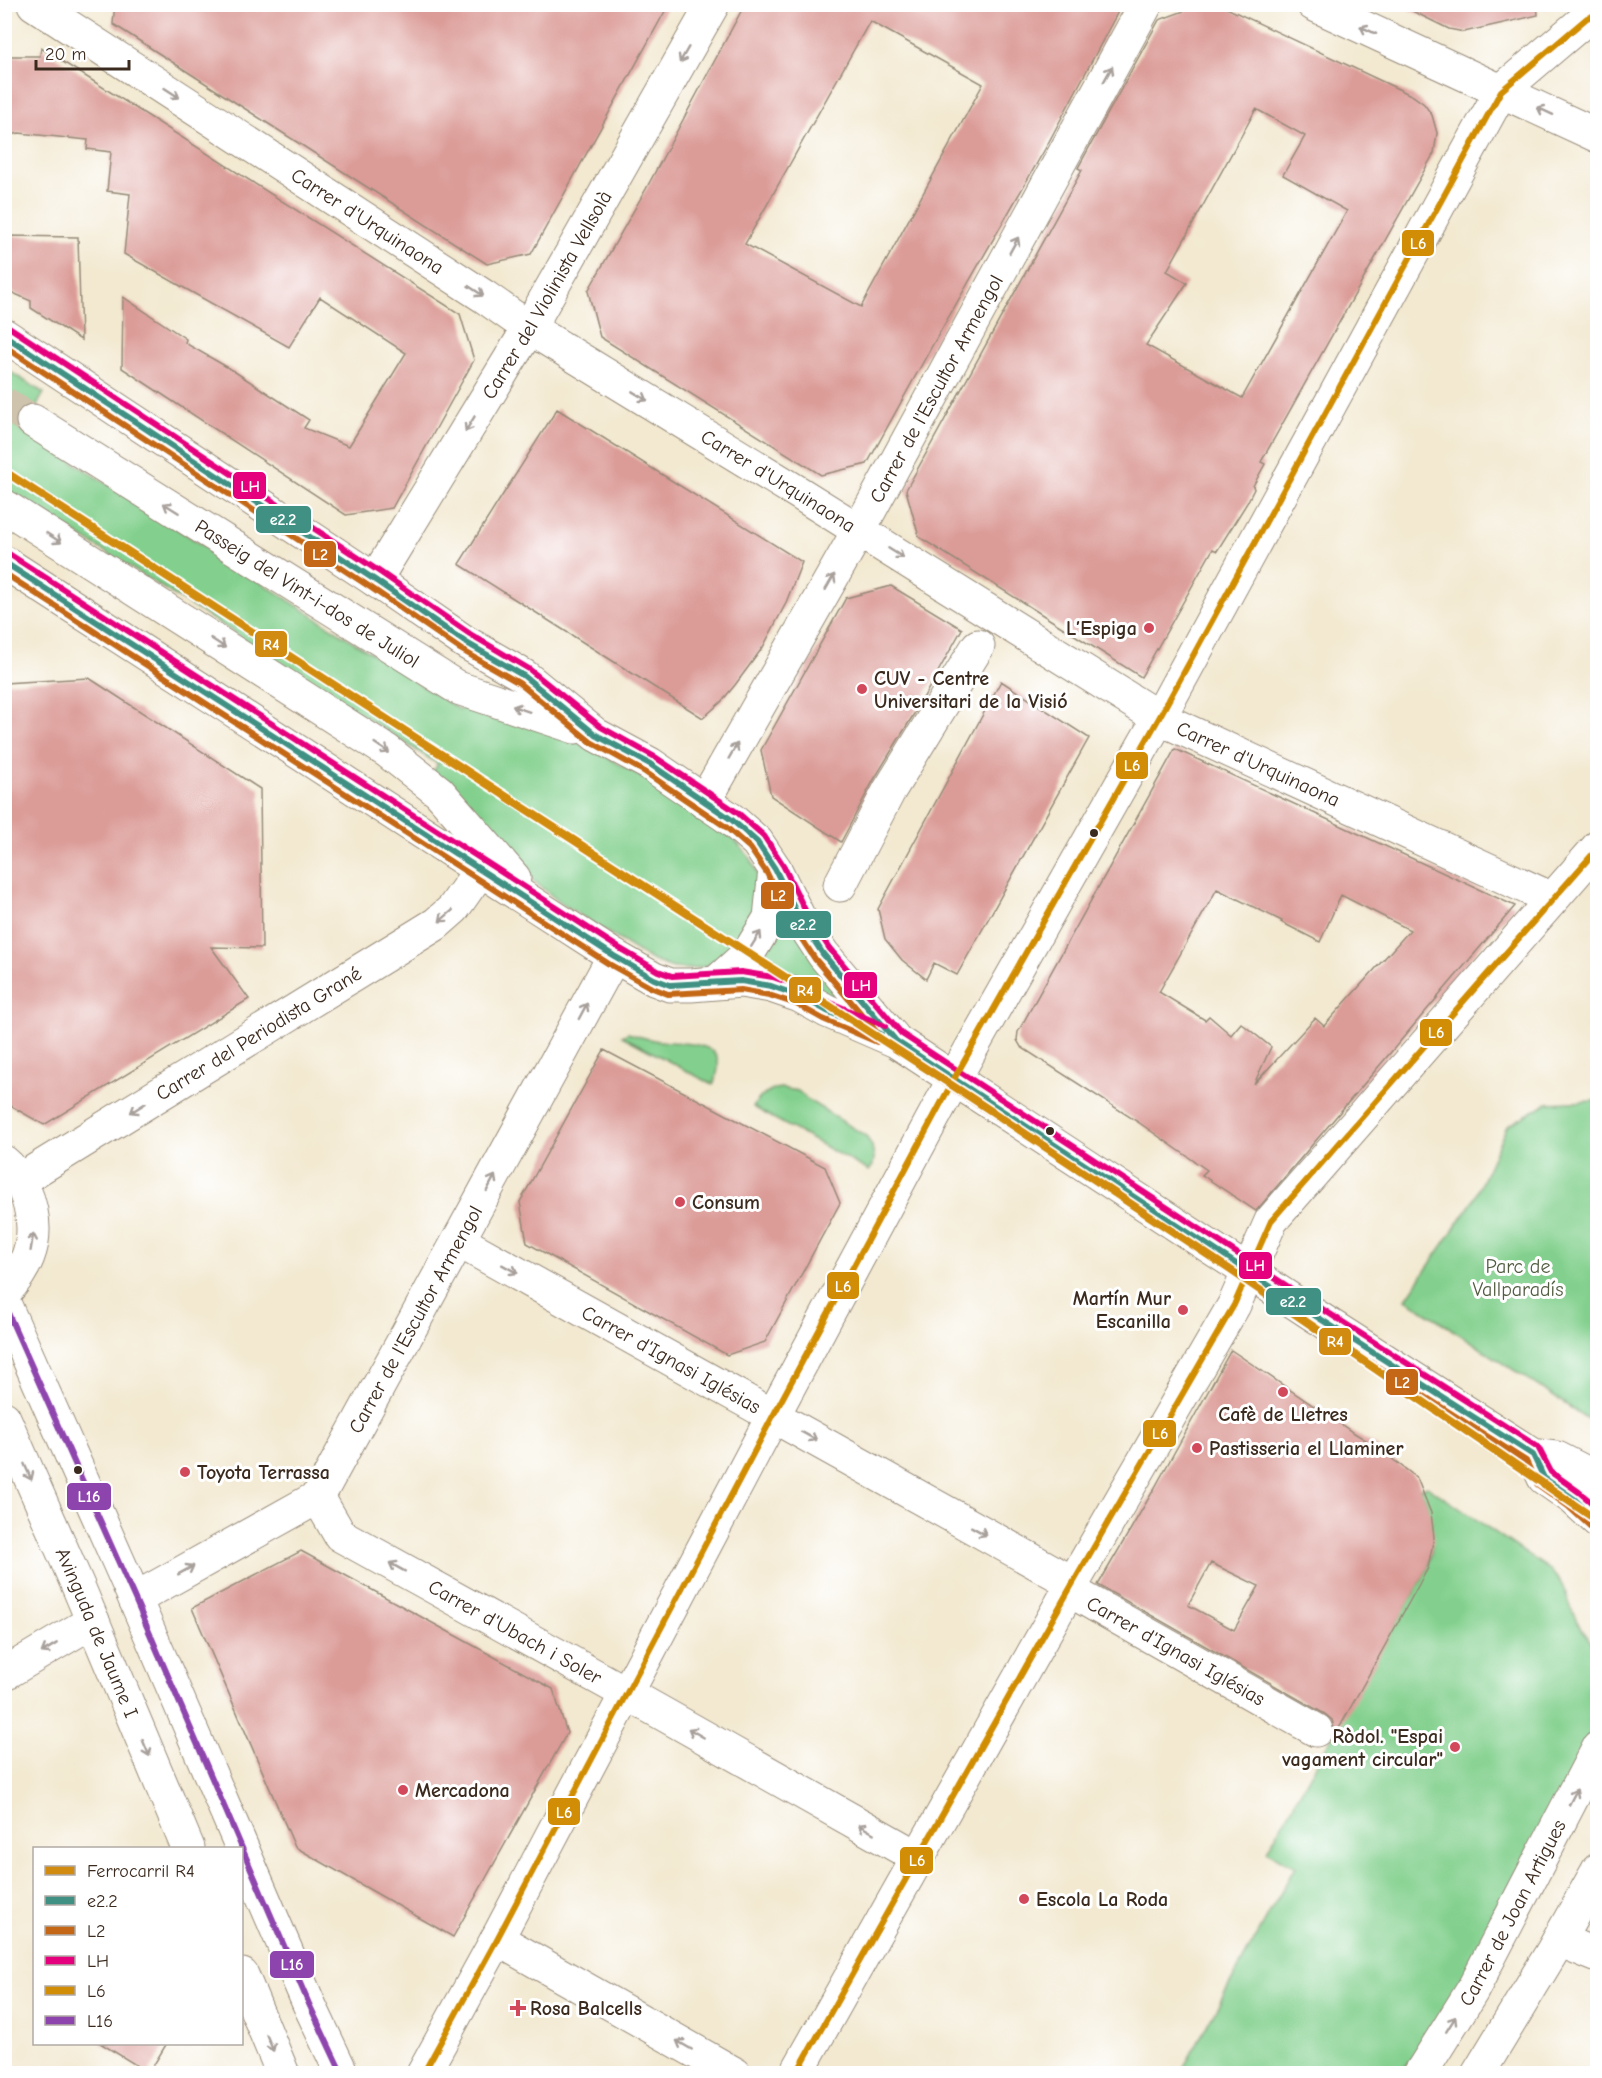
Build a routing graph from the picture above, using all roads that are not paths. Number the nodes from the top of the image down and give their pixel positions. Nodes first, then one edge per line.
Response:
1 (34, 4) edge
2 (713, 4) edge
3 (1146, 4) edge
4 (1313, 4) edge
5 (1590, 12) edge
6 (1501, 91) junction
7 (1598, 136) edge
8 (529, 328) junction
9 (4, 335) edge
10 (33, 421) tunnel mouth
11 (4, 506) edge
12 (859, 530) junction
13 (4, 562) edge
14 (375, 580) junction
15 (978, 646) dead end
16 (1159, 718) junction
17 (596, 735) junction
18 (704, 802) junction
19 (1598, 847) edge
20 (775, 869) junction
21 (481, 870) junction
22 (840, 885) dead end
23 (1552, 899) junction
24 (536, 904) junction
25 (614, 956) junction
26 (717, 982) junction
27 (896, 1041) junction
28 (954, 1079) junction
29 (12, 1171) edge
30 (459, 1241) junction
31 (1249, 1272) junction
32 (4, 1293) edge
33 (4, 1303) edge
34 (772, 1416) junction
35 (4, 1418) edge
36 (1533, 1455) junction
37 (1598, 1479) edge
38 (318, 1497) junction
39 (1598, 1521) edge
40 (1071, 1586) junction
41 (135, 1599) junction
42 (93, 1621) junction
43 (4, 1674) edge
44 (626, 1693) junction
45 (1316, 1730) dead end
46 (1598, 1748) edge
47 (188, 1847) edge
48 (242, 1847) edge
49 (243, 1850) edge
50 (917, 1857) junction
51 (1598, 1870) edge
52 (497, 1939) junction
53 (1559, 1940) junction
54 (1598, 1956) edge
55 (243, 1977) edge
56 (283, 2073) edge
57 (342, 2073) edge
58 (423, 2073) edge
59 (735, 2073) edge
60 (796, 2073) edge
61 (1422, 2073) edge
62 (1478, 2073) edge

1 -> 8 street, Carrer d'Urquinaona
2 -> 8 street, Carrer del Violinista Vellsolà
12 -> 3 street, Carrer de l'Escultor Armengol
6 -> 4 street
5 - 6 street
7 -> 6 street
6 - 16 street
8 -> 12 street, Carrer d'Urquinaona
8 -> 14 street, Carrer del Violinista Vellsolà
9 - 14 street, Passeig del Vint-i-dos de Juliol
17 -> 10 street, Passeig del Vint-i-dos de Juliol
11 -> 24 street, Passeig del Vint-i-dos de Juliol
12 -> 16 street, Carrer d'Urquinaona
18 -> 12 street, Carrer de l'Escultor Armengol
13 - 21 street, Passeig del Vint-i-dos de Juliol
14 - 17 street, Passeig del Vint-i-dos de Juliol
15 - 22 street
16 - 23 street, Carrer d'Urquinaona
16 - 28 street
17 - 18 street, Passeig del Vint-i-dos de Juliol
18 - 20 street, Passeig del Vint-i-dos de Juliol
19 - 23 street
26 -> 20 street
20 - 27 street, Passeig del Vint-i-dos de Juliol
21 - 24 street, Passeig del Vint-i-dos de Juliol
21 -> 29 street, Carrer del Periodista Grané
23 - 31 street
24 - 25 street, Passeig del Vint-i-dos de Juliol
25 - 26 street, Passeig del Vint-i-dos de Juliol
30 -> 25 street, Carrer de l'Escultor Armengol
26 - 27 street, Passeig del Vint-i-dos de Juliol
27 - 28 street, Passeig del Vint-i-dos de Juliol
28 - 31 street, Passeig del Vint-i-dos de Juliol
28 - 34 street
32 -> 29 street
30 -> 34 street, Carrer d'Ignasi Iglésias
30 - 38 street, Carrer de l'Escultor Armengol
31 - 36 street, Passeig del Vint-i-dos de Juliol
31 - 40 street
33 - 41 street
34 -> 40 street, Carrer d'Ignasi Iglésias
34 - 44 street
35 -> 42 street, Avinguda de Jaume I
36 - 37 street, Passeig del Vint-i-dos de Juliol
36 - 39 street, Passeig del Vint-i-dos de Juliol
41 -> 38 street
44 -> 38 street, Carrer d'Ubach i Soler
40 - 45 street, Carrer d'Ignasi Iglésias
40 - 50 street
41 - 48 street
42 -> 43 street
42 -> 47 street, Avinguda de Jaume I
50 -> 44 street, Carrer d'Ubach i Soler
44 - 52 street
61 -> 46 street, Carrer de Joan Artigues
49 - 57 street
50 - 60 street
51 - 53 street
52 - 58 street
59 -> 52 street
53 - 54 street
53 - 62 street
55 -> 56 street

